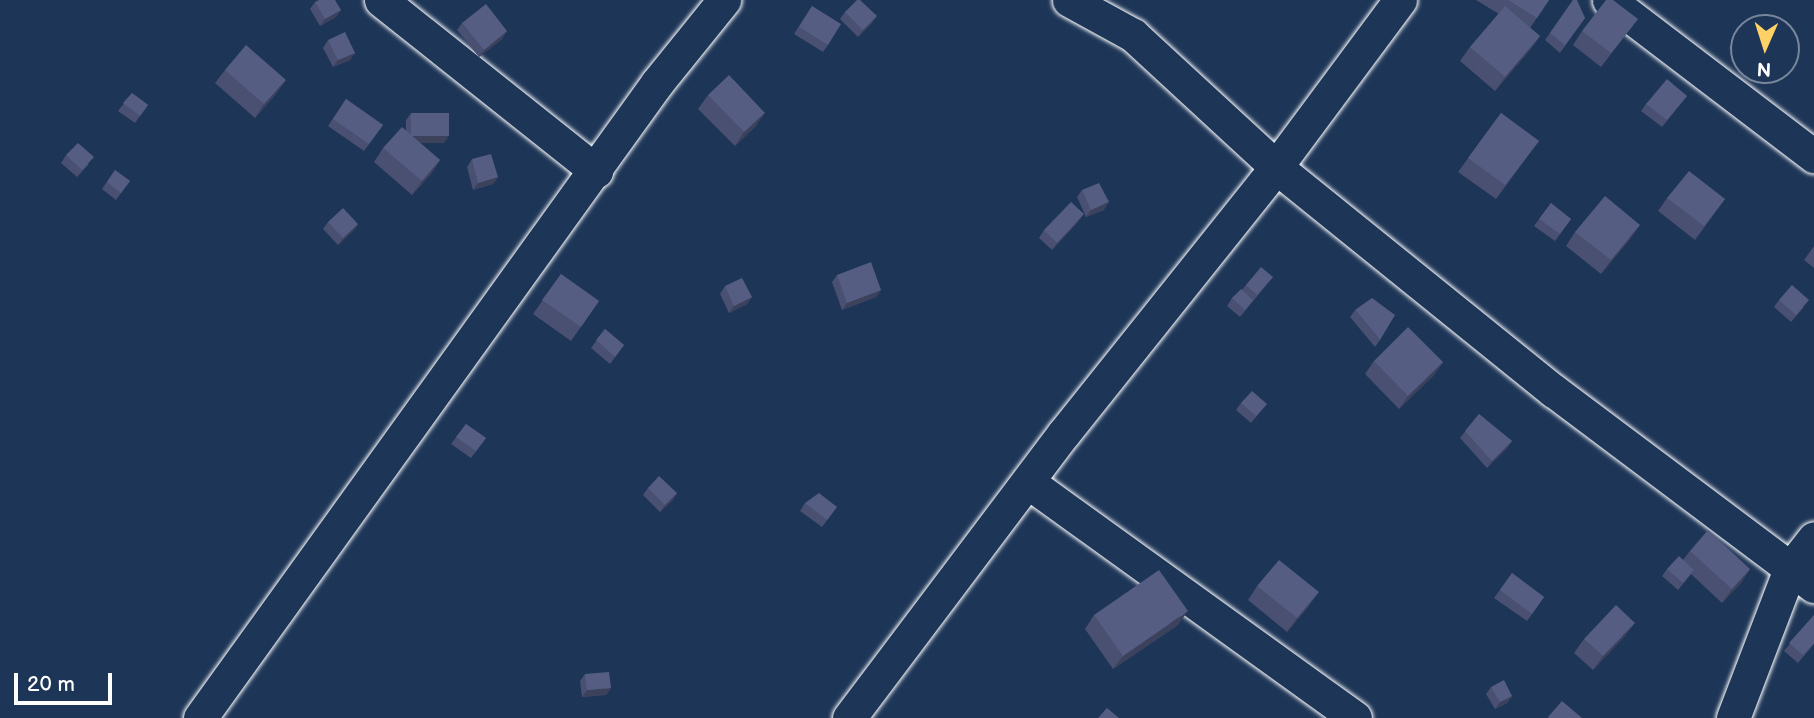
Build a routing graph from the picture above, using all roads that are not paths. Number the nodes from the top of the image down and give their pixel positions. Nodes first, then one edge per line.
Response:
1 (381, 0) edge
2 (724, 0) edge
3 (1069, 0) edge
4 (1400, 0) edge
5 (1609, 0) edge
6 (1814, 156) edge
7 (1276, 167) junction
8 (596, 171) junction
9 (1028, 482) junction
10 (1814, 538) edge
11 (1802, 578) edge
12 (200, 718) edge
13 (849, 718) edge
14 (1355, 718) edge
15 (1733, 718) edge

1 - 8 street
2 - 8 street
3 - 7 street
4 - 7 street
5 - 6 street
7 - 9 street
7 - 11 street
8 - 12 street
9 - 13 street
9 - 14 street
10 - 11 street
11 - 15 street

